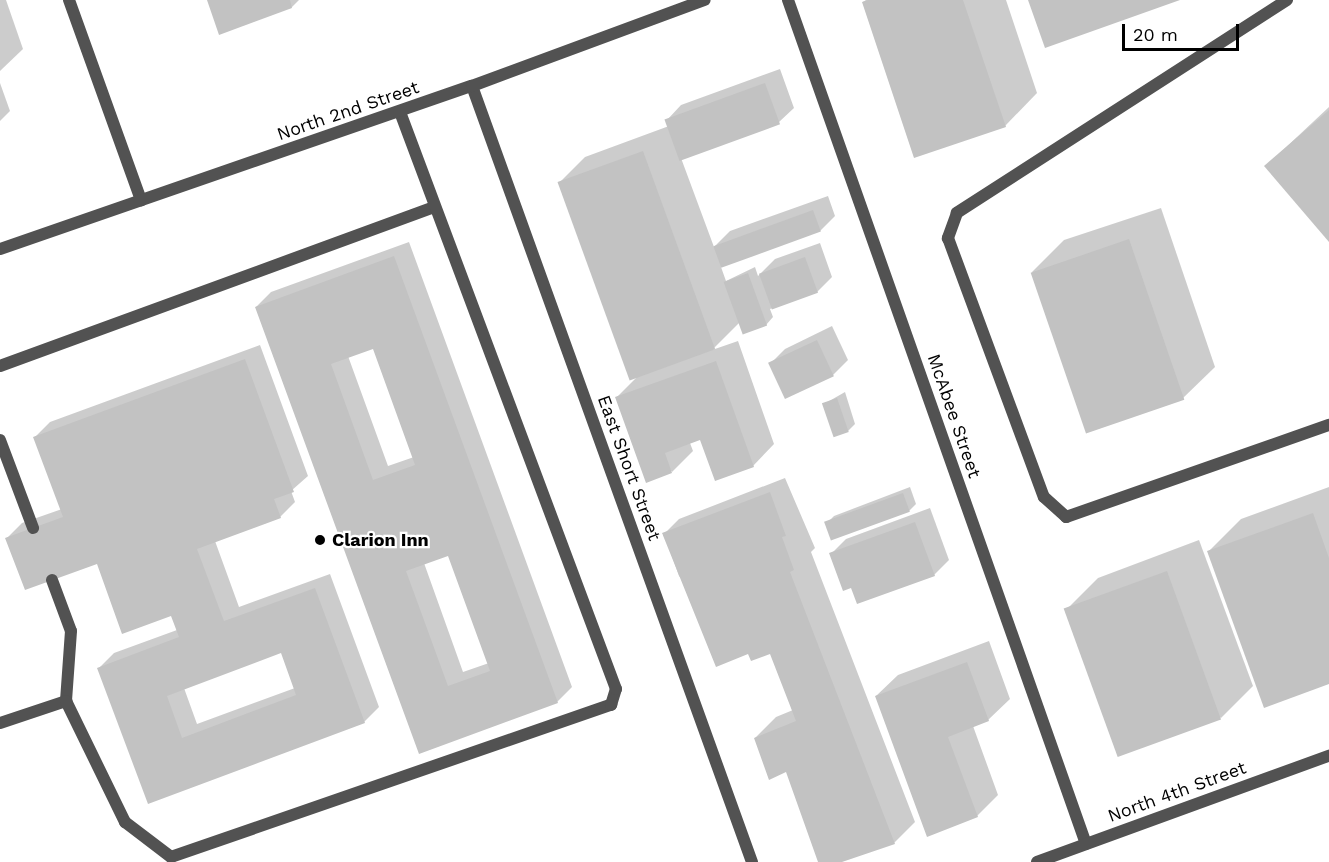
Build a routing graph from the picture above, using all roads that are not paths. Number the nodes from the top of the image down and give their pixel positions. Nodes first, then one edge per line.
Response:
1 (69, 0) edge
2 (705, 0) edge
3 (788, 0) edge
4 (1287, 0) edge
5 (472, 86) junction
6 (400, 112) junction
7 (141, 200) junction
8 (434, 207) junction
9 (0, 249) edge
10 (0, 366) edge
11 (1329, 425) edge
12 (0, 440) edge
13 (33, 528) dead end
14 (52, 580) dead end
15 (66, 701) junction
16 (0, 723) edge
17 (1329, 756) edge
18 (1086, 844) junction
19 (752, 862) edge
20 (1037, 862) edge

1 - 7 street
2 - 5 street, North 2nd Street
3 - 18 street, McAbee Street
4 - 11 street
5 - 6 street, North 2nd Street
5 - 19 street, East Short Street
6 - 7 street, North 2nd Street
6 - 8 street
7 - 9 street, North 2nd Street
8 - 10 street
8 - 15 street
12 - 13 street
14 - 15 street
15 - 16 street
17 - 18 street, North 4th Street
18 - 20 street, North 4th Street

